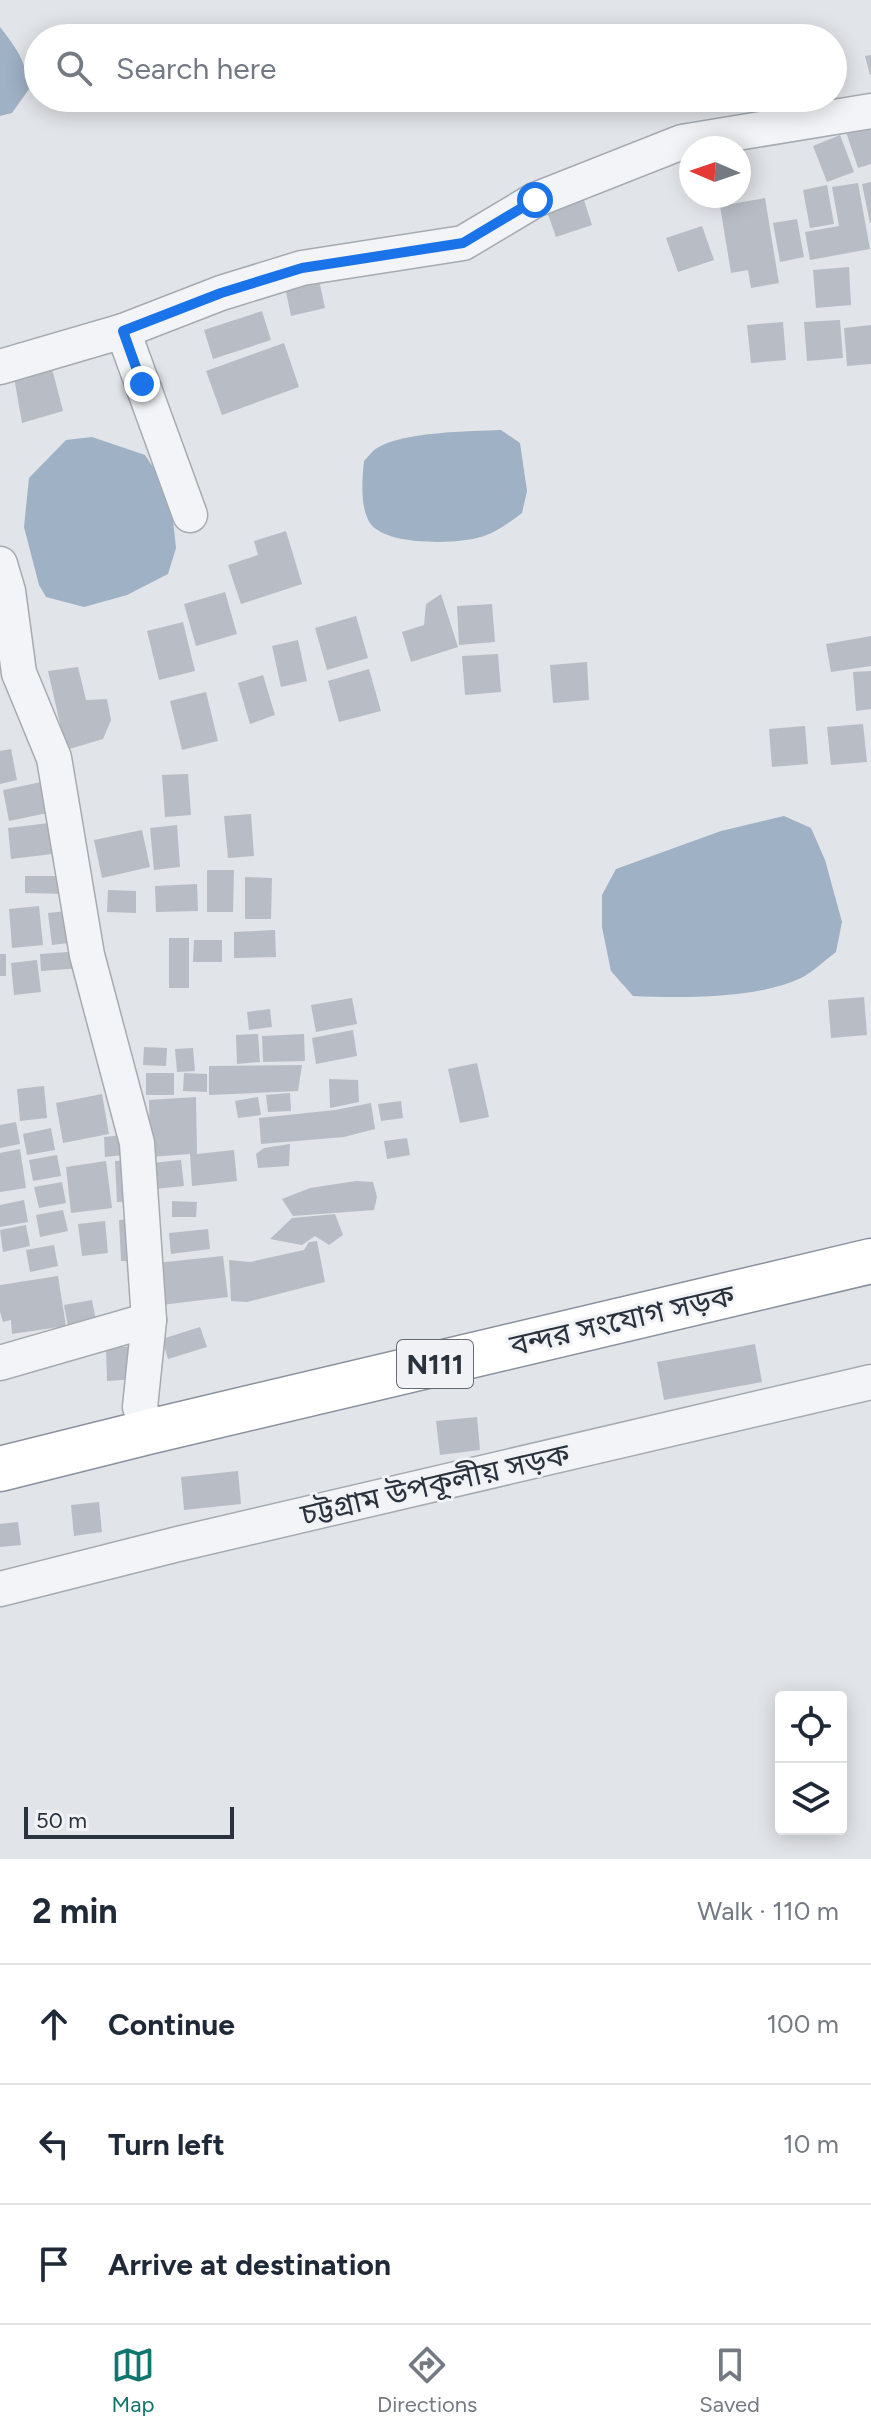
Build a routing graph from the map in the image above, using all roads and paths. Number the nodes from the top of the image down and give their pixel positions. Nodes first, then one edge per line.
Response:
1 (871, 111) edge
2 (123, 331) junction
3 (0, 367) edge
4 (190, 515) dead end
5 (0, 564) edge
6 (7, 635) edge
7 (871, 1261) edge
8 (149, 1320) junction
9 (0, 1363) edge
10 (871, 1382) edge
11 (148, 1432) junction
12 (0, 1469) edge
13 (0, 1589) edge

1 - 2 street
2 - 3 street
2 - 4 street
5 - 6 street
6 - 8 street
7 - 11 highway, বন্দর সংযোগ সড়ক / N111
8 - 9 street
8 - 11 street
10 - 13 street, চট্টগ্রাম উপকূলীয় সড়ক
11 - 12 highway, বন্দর সংযোগ সড়ক / N111

